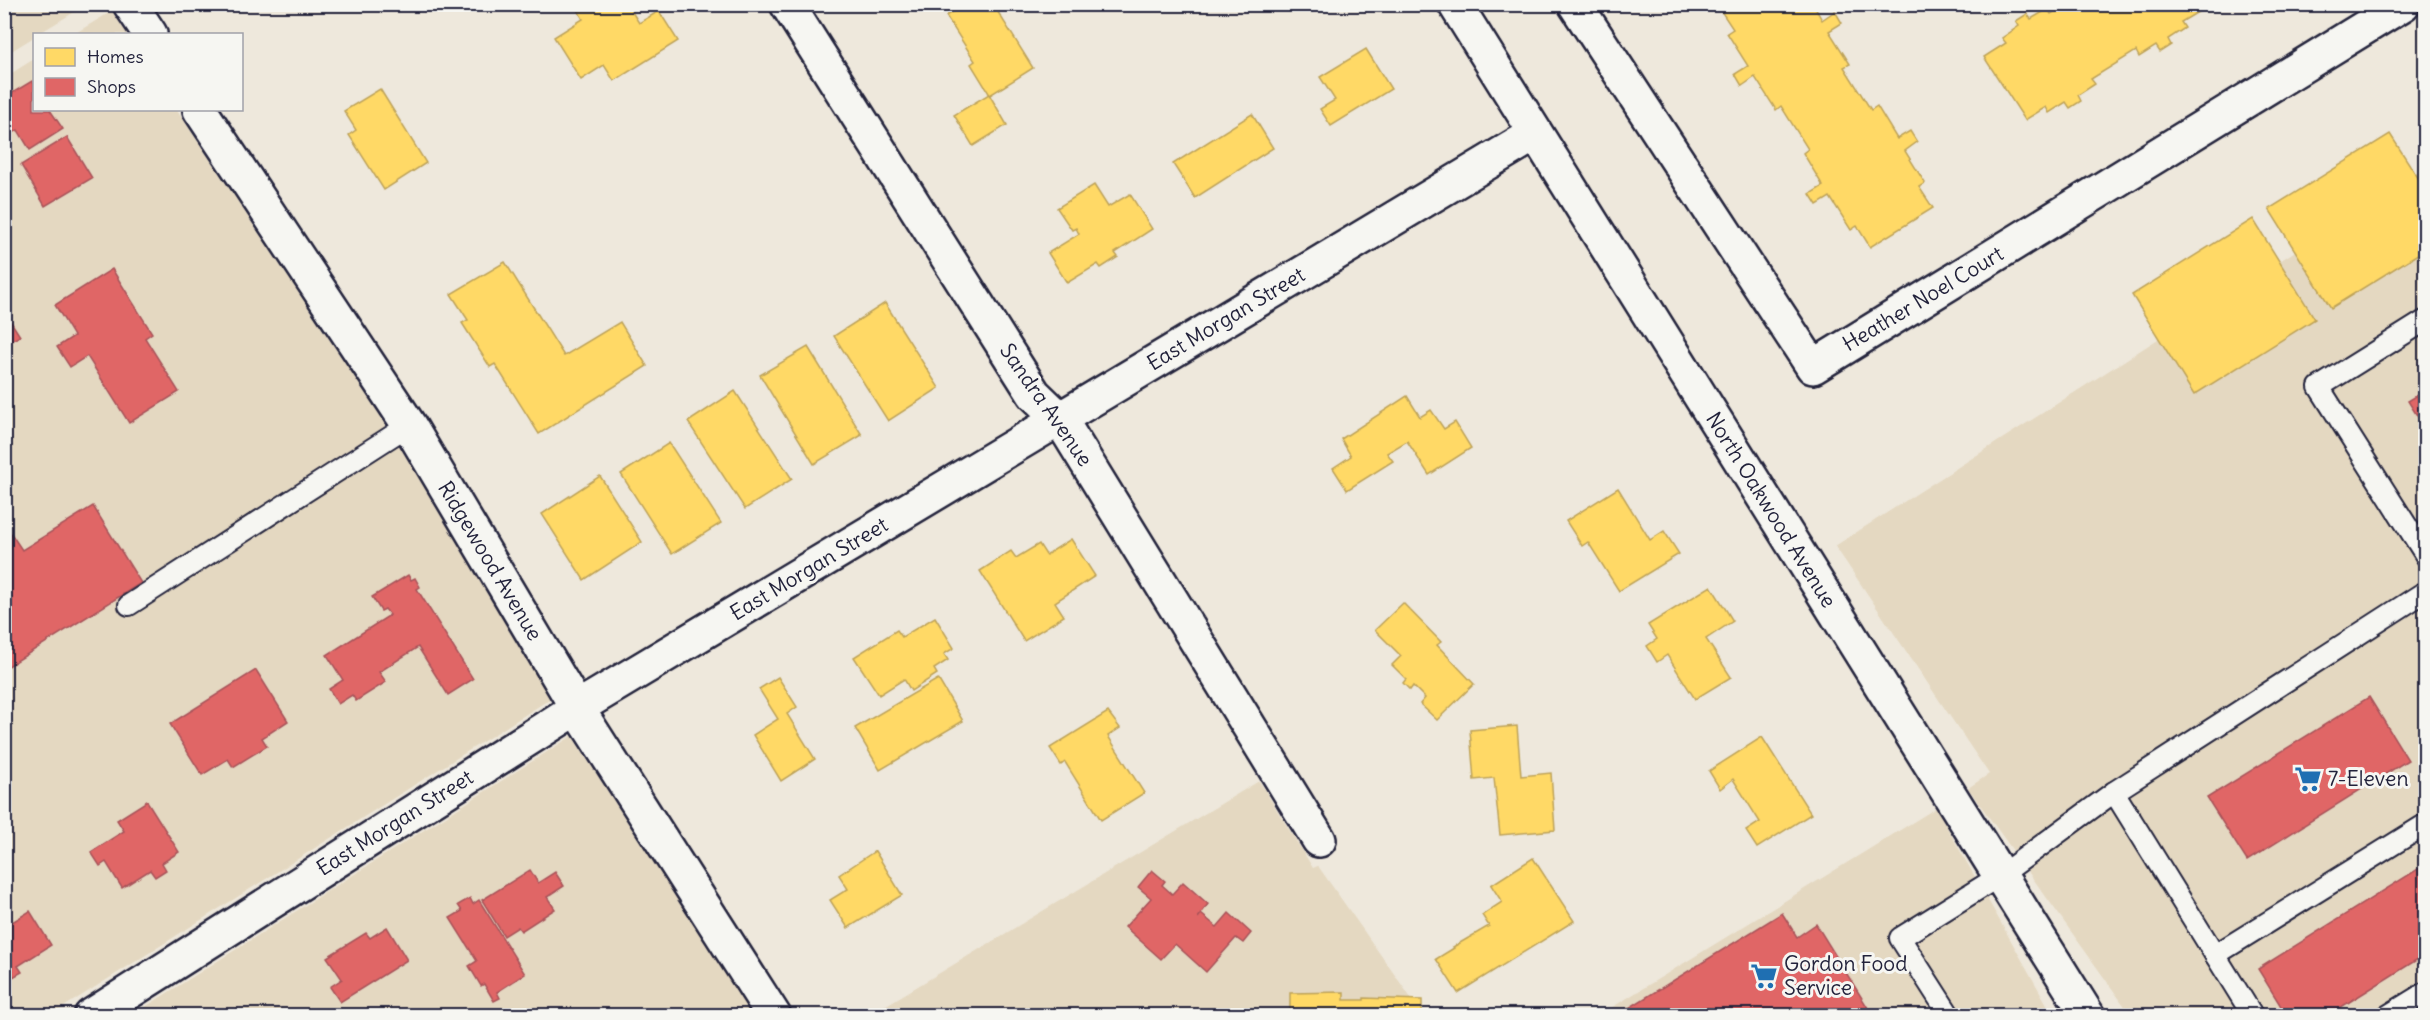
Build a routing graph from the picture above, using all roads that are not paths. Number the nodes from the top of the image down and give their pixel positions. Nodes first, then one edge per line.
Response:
1 (130, 4) edge
2 (787, 4) edge
3 (1455, 4) edge
4 (1575, 4) edge
5 (2403, 4) edge
6 (149, 33) edge
7 (201, 111) edge
8 (1534, 134) junction
9 (2426, 320) edge
10 (1060, 419) junction
11 (409, 425) junction
12 (2426, 556) edge
13 (2426, 591) edge
14 (129, 606) dead end
15 (577, 708) junction
16 (2114, 792) junction
17 (2426, 824) edge
18 (1319, 840) dead end
19 (2001, 875) junction
20 (2215, 955) junction
21 (2426, 992) edge
22 (91, 1016) edge
23 (774, 1016) edge
24 (1950, 1016) edge
25 (2088, 1016) edge
26 (2253, 1016) edge
27 (2387, 1016) edge

1 - 6 street
2 - 10 street, Sandra Avenue
3 - 8 street, North Oakwood Avenue
4 - 5 street, Heather Noel Court
7 - 11 street, Ridgewood Avenue
8 - 10 street, East Morgan Street
8 - 19 street, North Oakwood Avenue
9 - 12 lane
10 - 15 street, East Morgan Street
10 - 18 street, Sandra Avenue
11 - 14 lane
11 - 15 street, Ridgewood Avenue
13 - 16 lane
15 - 22 street, East Morgan Street
15 - 23 street, Ridgewood Avenue
16 - 19 lane
16 - 20 lane
17 - 20 lane
19 - 24 lane
19 - 25 street, North Oakwood Avenue
20 - 26 lane
21 - 27 lane

